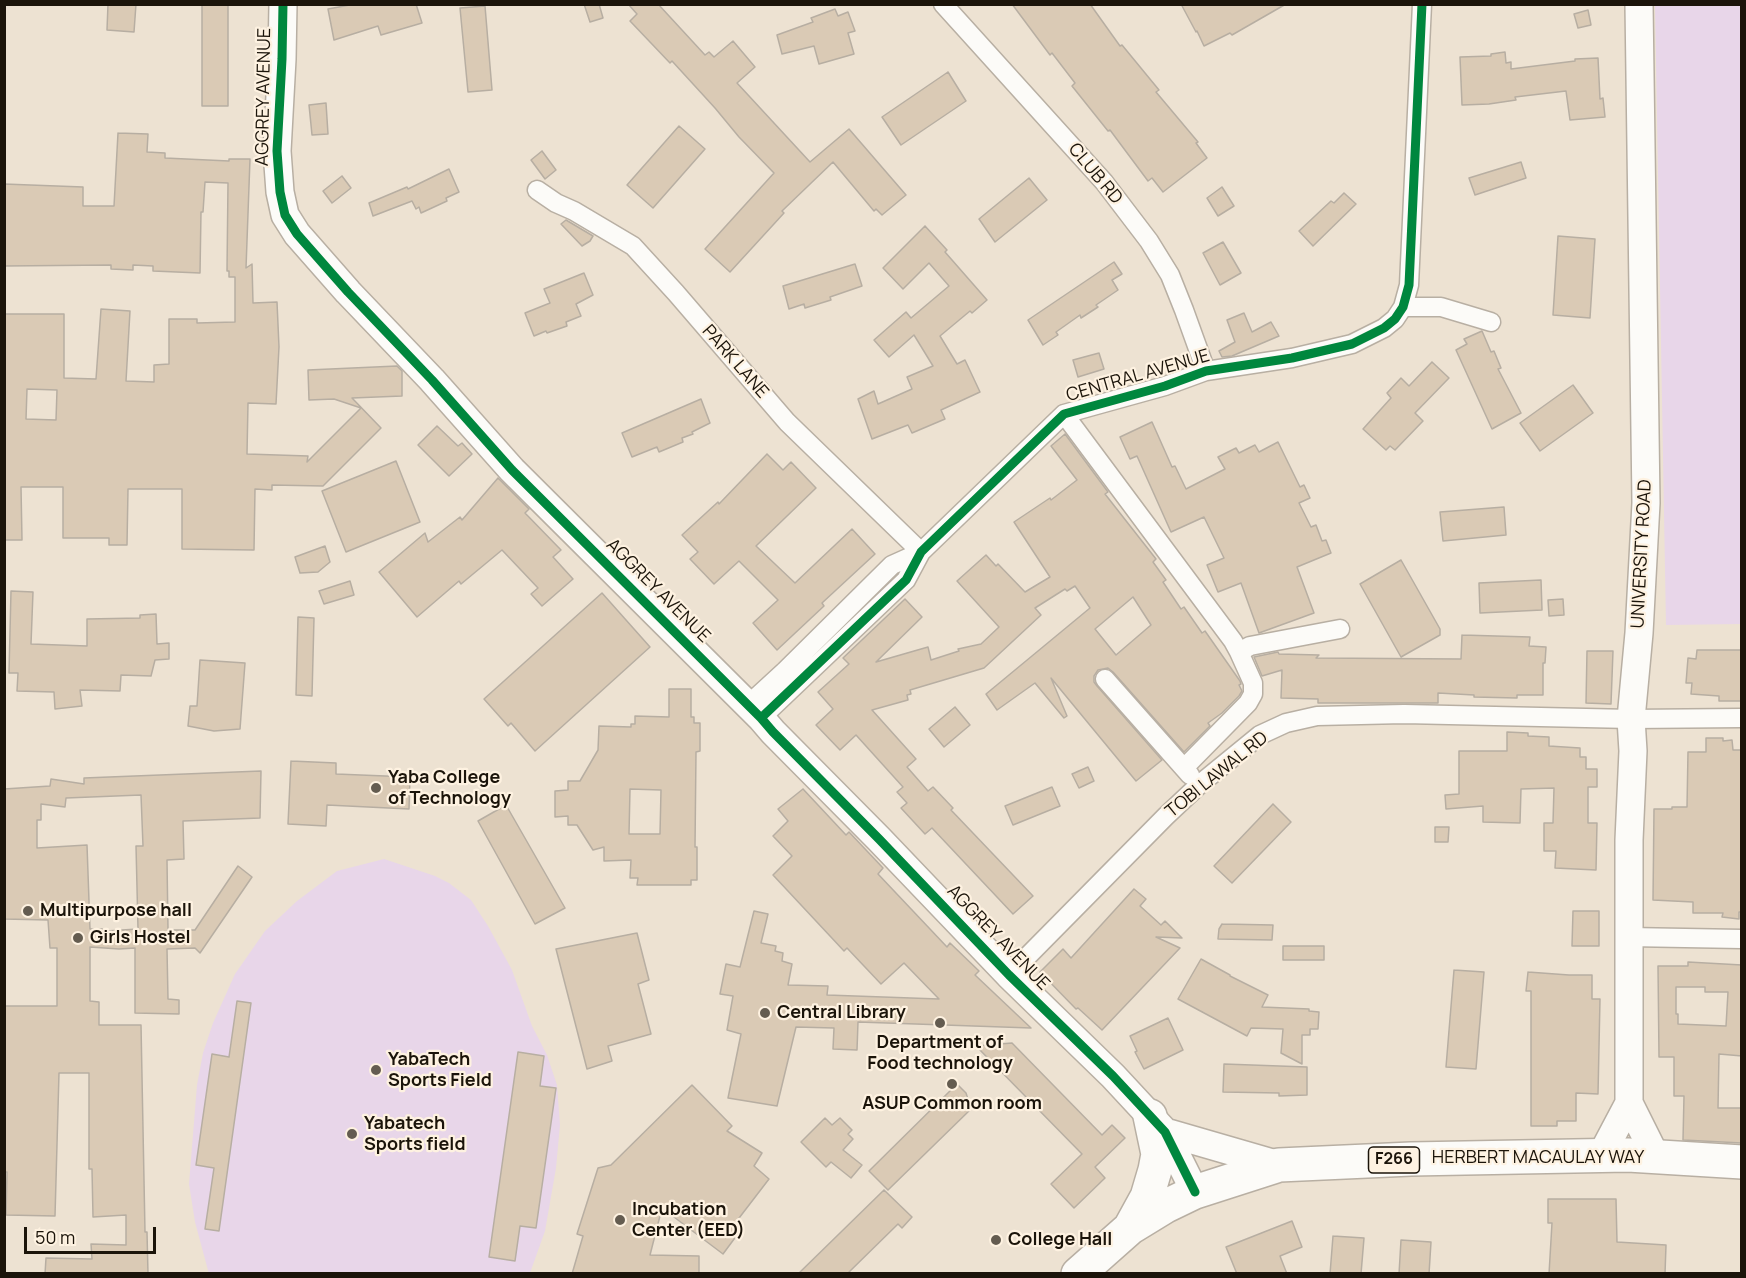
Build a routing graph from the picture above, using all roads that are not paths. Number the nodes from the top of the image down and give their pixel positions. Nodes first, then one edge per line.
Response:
1 (283, 4) edge
2 (943, 4) edge
3 (1422, 4) edge
4 (1639, 4) edge
5 (537, 190) dead end
6 (1403, 307) junction
7 (1491, 322) dead end
8 (1206, 371) junction
9 (1064, 414) junction
10 (921, 552) junction
11 (1340, 629) dead end
12 (1239, 652) junction
13 (1105, 679) dead end
14 (755, 711) junction
15 (1742, 718) edge
16 (1631, 719) junction
17 (1184, 768) junction
18 (1200, 784) junction
19 (1628, 937) junction
20 (1742, 939) edge
21 (1009, 975) junction
22 (1629, 1103) junction
23 (1158, 1124) junction
24 (1601, 1156) junction
25 (1656, 1157) junction
26 (1742, 1162) edge
27 (1279, 1165) junction
28 (1742, 1178) edge
29 (1194, 1192) junction
30 (1130, 1228) junction
31 (1077, 1274) edge
32 (1108, 1274) edge

1 - 14 street, AGGREY AVENUE
2 - 8 street, CLUB RD
3 - 6 street
4 - 16 street, UNIVERSITY ROAD
5 - 10 street, PARK LANE
6 - 7 street
6 - 8 street, CENTRAL AVENUE
8 - 9 street, CENTRAL AVENUE
9 - 10 street, CENTRAL AVENUE
9 - 12 street
10 - 14 street, CENTRAL AVENUE
11 - 12 street
12 - 17 street
13 - 17 street
14 - 21 street, AGGREY AVENUE
15 - 16 street, TOBI LAWAL RD
16 - 18 street, TOBI LAWAL RD
16 - 19 street, UNIVERSITY ROAD
17 - 18 street
18 - 21 street, TOBI LAWAL RD
19 - 20 street
19 - 22 street, UNIVERSITY ROAD
21 - 23 street, AGGREY AVENUE
22 - 24 street
22 - 25 street
23 - 27 street
23 - 29 street
23 - 30 highway
24 - 25 highway, HERBERT MACAULAY WAY / F266
24 - 27 highway, HERBERT MACAULAY WAY / F266
25 - 26 highway, HERBERT MACAULAY WAY / F266
27 - 29 highway, HERBERT MACAULAY WAY / F266
28 - 32 highway, HERBERT MACAULAY WAY / F266
29 - 30 highway, HERBERT MACAULAY WAY / F266
30 - 31 highway, HERBERT MACAULAY WAY / F266

